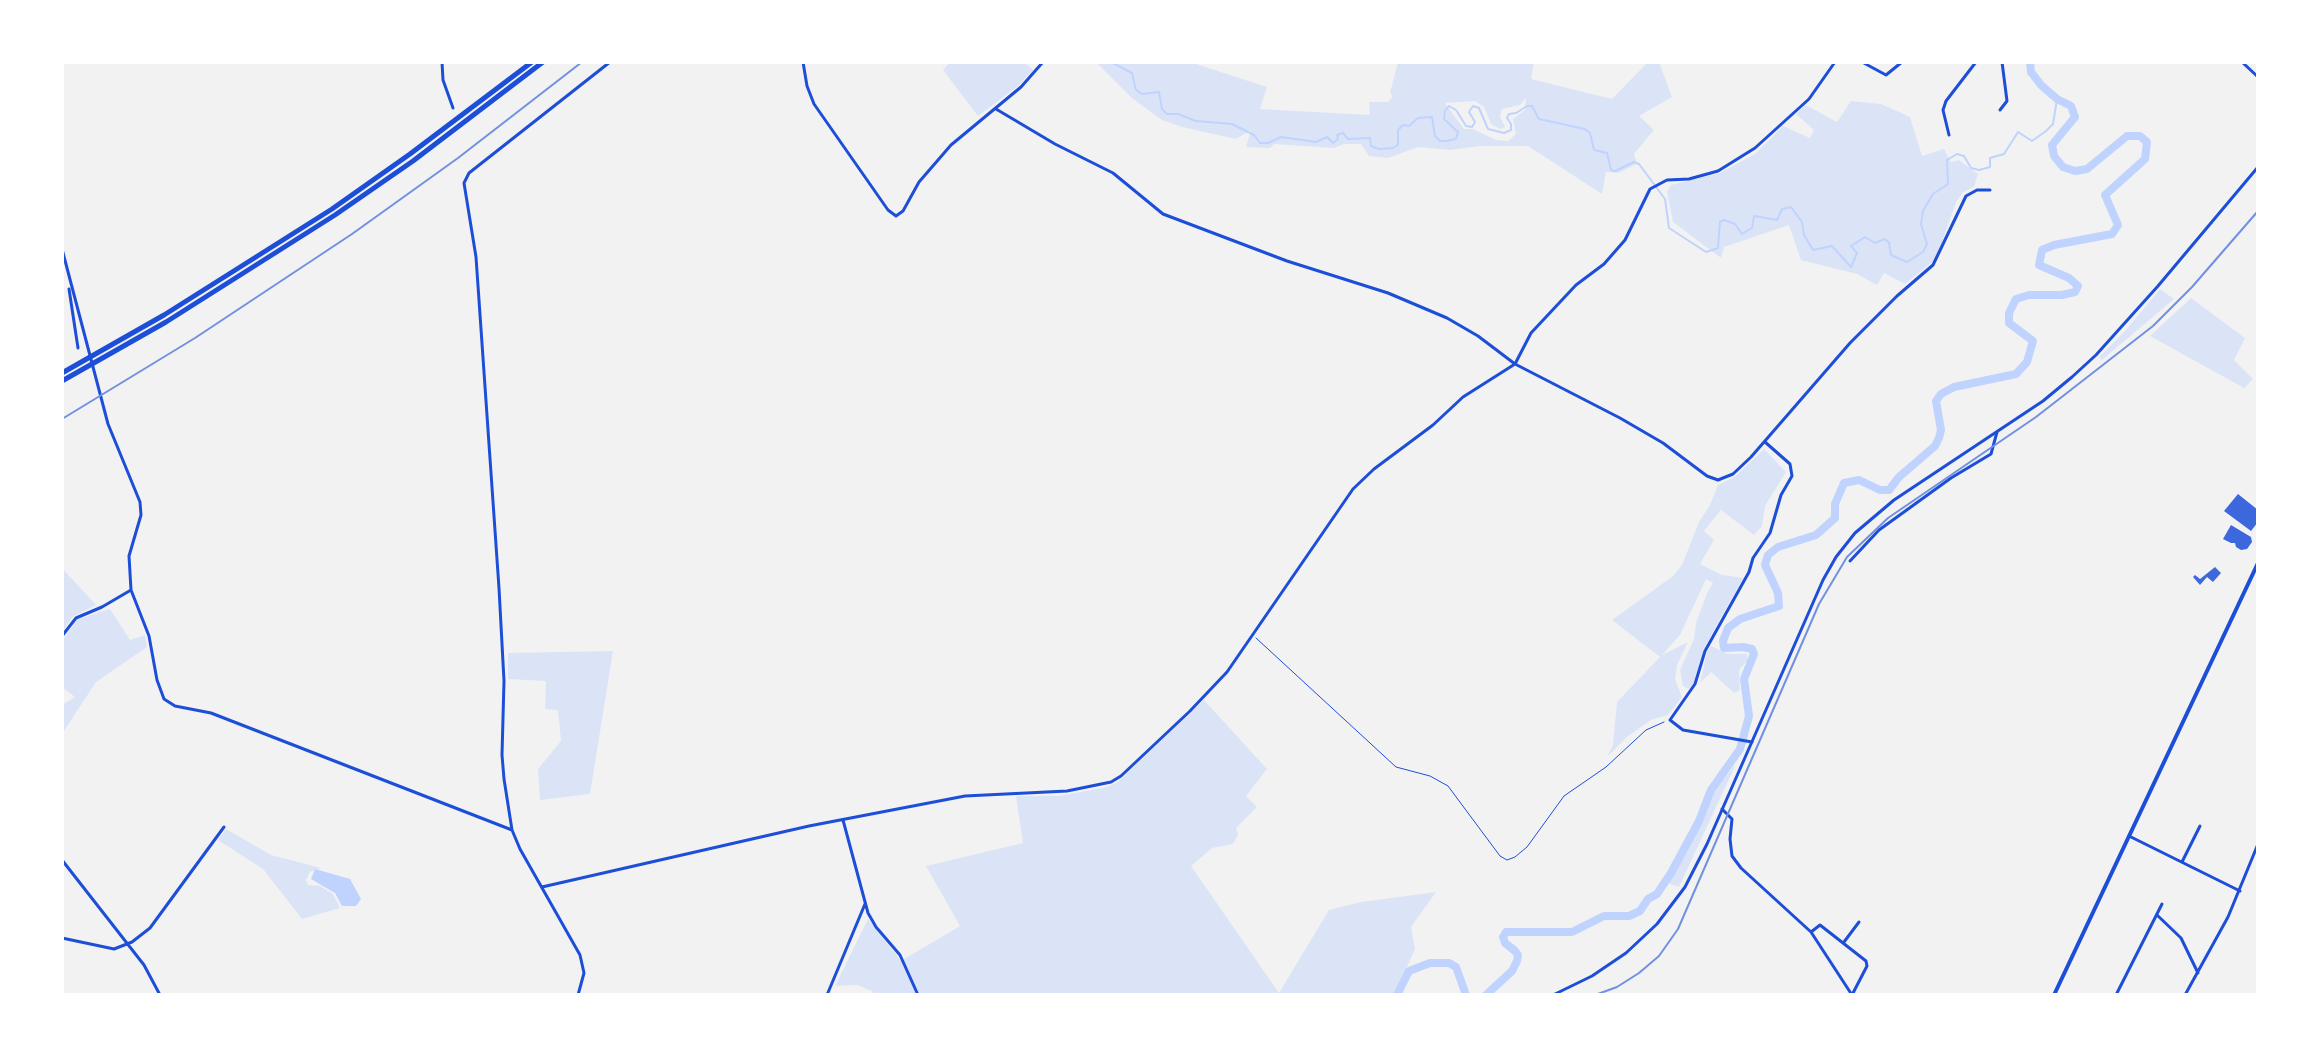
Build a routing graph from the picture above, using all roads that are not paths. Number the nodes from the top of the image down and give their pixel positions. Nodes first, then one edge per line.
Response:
1 (442, 62) edge
2 (532, 62) edge
3 (543, 62) edge
4 (610, 62) edge
5 (803, 62) edge
6 (1043, 62) edge
7 (1835, 62) edge
8 (1862, 62) edge
9 (1902, 62) edge
10 (1976, 62) edge
11 (2002, 62) edge
12 (2242, 62) edge
13 (2258, 77) edge
14 (453, 108) dead end
15 (996, 109) junction
16 (2000, 110) dead end
17 (1949, 135) dead end
18 (2258, 167) edge
19 (1990, 190) dead end
20 (62, 249) edge
21 (70, 285) junction
22 (78, 348) dead end
23 (1515, 364) junction
24 (62, 373) edge
25 (62, 381) edge
26 (1997, 432) junction
27 (1765, 442) junction
28 (1850, 561) dead end
29 (2257, 567) edge
30 (131, 590) junction
31 (62, 636) edge
32 (1749, 741) junction
33 (1722, 809) junction
34 (843, 820) junction
35 (2200, 826) dead end
36 (224, 827) dead end
37 (512, 830) junction
38 (2129, 836) junction
39 (2258, 844) edge
40 (62, 860) edge
41 (2182, 862) junction
42 (542, 887) junction
43 (2240, 891) junction
44 (865, 904) junction
45 (2162, 904) dead end
46 (2157, 915) junction
47 (1859, 922) dead end
48 (1811, 932) junction
49 (62, 938) edge
50 (1844, 942) junction
51 (128, 944) junction
52 (2198, 973) junction
53 (160, 995) edge
54 (578, 995) edge
55 (827, 995) edge
56 (918, 995) edge
57 (1553, 995) edge
58 (1852, 995) edge
59 (2054, 995) edge
60 (2116, 995) edge
61 (2185, 995) edge

1 - 14 street
2 - 24 highway
3 - 25 highway
4 - 37 street
5 - 15 street
6 - 15 street
7 - 23 street
8 - 9 street
10 - 17 street
11 - 16 street
12 - 13 street
15 - 23 street
18 - 26 street
19 - 27 street
20 - 21 street
21 - 22 street
21 - 30 street
23 - 27 street
23 - 34 street
26 - 28 street
26 - 32 street
27 - 32 street
29 - 38 main road
30 - 31 street
30 - 37 street
32 - 33 street
33 - 48 street
33 - 57 street
34 - 42 street
34 - 44 street
35 - 41 street
36 - 51 street
37 - 42 street
38 - 41 street
38 - 59 main road
39 - 43 street
40 - 51 street
41 - 43 street
42 - 54 street
43 - 52 street
44 - 55 street
44 - 56 street
45 - 46 street
46 - 52 street
46 - 60 street
47 - 50 street
48 - 50 street
48 - 58 street
49 - 51 street
50 - 58 street
51 - 53 street
52 - 61 street

